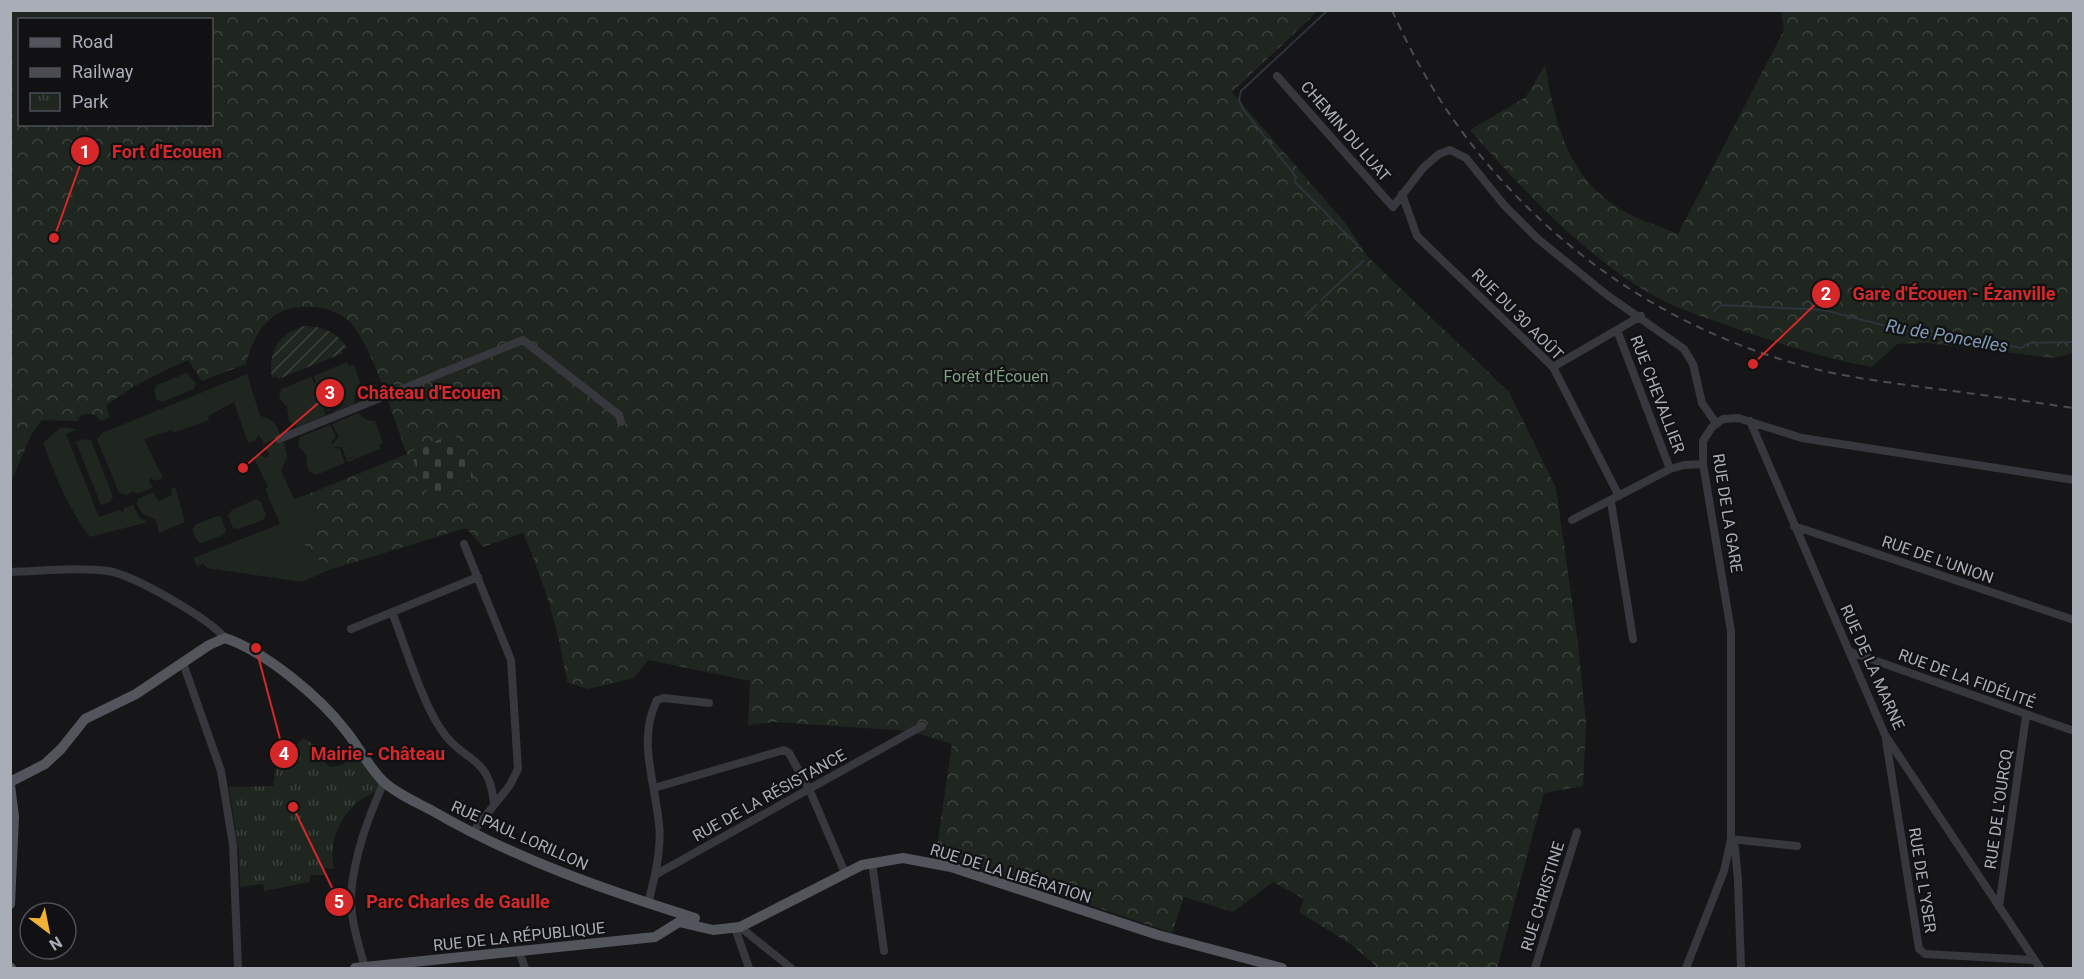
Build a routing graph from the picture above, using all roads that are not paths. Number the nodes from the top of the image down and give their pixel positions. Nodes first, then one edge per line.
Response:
1 (1277, 76) dead end
2 (1402, 194) junction
3 (1641, 316) junction
4 (1617, 330) junction
5 (1553, 367) junction
6 (1750, 421) junction
7 (621, 422) dead end
8 (1716, 423) junction
9 (279, 439) dead end
10 (1703, 464) junction
11 (1670, 469) junction
12 (2073, 480) edge
13 (1619, 496) junction
14 (1611, 502) junction
15 (1572, 520) dead end
16 (1794, 526) junction
17 (464, 544) dead end
18 (10, 572) edge
19 (478, 577) junction
20 (392, 612) junction
21 (2073, 620) edge
22 (351, 629) dead end
23 (225, 638) junction
24 (1633, 639) dead end
25 (1851, 652) junction
26 (183, 663) junction
27 (709, 703) dead end
28 (2026, 716) junction
29 (922, 726) dead end
30 (2073, 731) edge
31 (1885, 735) junction
32 (384, 782) junction
33 (10, 784) edge
34 (654, 788) junction
35 (810, 791) junction
36 (494, 804) junction
37 (1577, 832) dead end
38 (472, 833) junction
39 (1731, 839) junction
40 (1797, 846) dead end
41 (872, 862) junction
42 (1724, 871) junction
43 (845, 873) junction
44 (655, 875) junction
45 (1737, 891) junction
46 (10, 904) edge
47 (648, 904) junction
48 (1999, 907) junction
49 (666, 909) junction
50 (672, 925) junction
51 (737, 927) junction
52 (519, 951) junction
53 (884, 951) dead end
54 (2034, 960) junction
55 (365, 968) edge
56 (238, 969) edge
57 (356, 969) edge
58 (525, 969) edge
59 (749, 969) edge
60 (791, 969) edge
61 (1282, 969) edge
62 (1535, 969) edge
63 (1686, 969) edge
64 (1741, 969) edge
65 (2040, 969) edge

1 - 2 street, CHEMIN DU LUAT
2 - 3 street
2 - 5 street, RUE DU 30 AOÛT
3 - 4 street
3 - 8 street
4 - 5 street
4 - 11 street, RUE CHEVALLIER
5 - 13 street, RUE DU 30 AOÛT
6 - 8 street
6 - 12 street
6 - 16 street, RUE DE LA MARNE
7 - 9 street
8 - 10 street, RUE DE LA GARE
10 - 11 street
10 - 39 street, RUE DE LA GARE
11 - 13 street
13 - 14 street
14 - 15 street
14 - 24 street
16 - 21 street, RUE DE L'UNION
16 - 25 street, RUE DE LA MARNE
17 - 19 street
18 - 23 street
19 - 20 street
19 - 36 street
20 - 22 street
20 - 36 street
23 - 26 main road
23 - 32 main road, RUE PAUL LORILLON
25 - 28 street, RUE DE LA FIDÉLITÉ
25 - 31 street, RUE DE LA MARNE
26 - 33 main road
26 - 56 street
27 - 34 street
28 - 30 street, RUE DE LA FIDÉLITÉ
28 - 48 street, RUE DE L'OURCQ
29 - 35 street, RUE DE LA RÉSISTANCE
31 - 48 street, RUE DE LA MARNE
31 - 54 street, RUE DE L'YSER
32 - 38 main road, RUE PAUL LORILLON
32 - 55 street
33 - 46 main road
34 - 35 street
34 - 44 street
35 - 43 street
35 - 44 street, RUE DE LA RÉSISTANCE
36 - 38 street
37 - 62 street, RUE CHRISTINE
38 - 47 main road, RUE PAUL LORILLON
39 - 40 street
39 - 42 street, RUE DE LA GARE
39 - 45 street
41 - 43 main road, RUE DE LA LIBÉRATION
41 - 53 street
41 - 61 main road, RUE DE LA LIBÉRATION
42 - 45 street
42 - 63 street, RUE DE LA GARE
43 - 51 main road, RUE DE LA LIBÉRATION
44 - 47 street
45 - 64 street
47 - 49 main road, RUE PAUL LORILLON
48 - 54 street, RUE DE LA MARNE
49 - 50 street
49 - 51 main road, RUE PAUL LORILLON
50 - 51 main road
50 - 52 main road, RUE DE LA RÉPUBLIQUE
51 - 59 street
51 - 60 street
52 - 55 main road, RUE DE LA RÉPUBLIQUE
52 - 58 street
54 - 65 street, RUE DE LA MARNE
55 - 57 main road, RUE DE LA RÉPUBLIQUE

